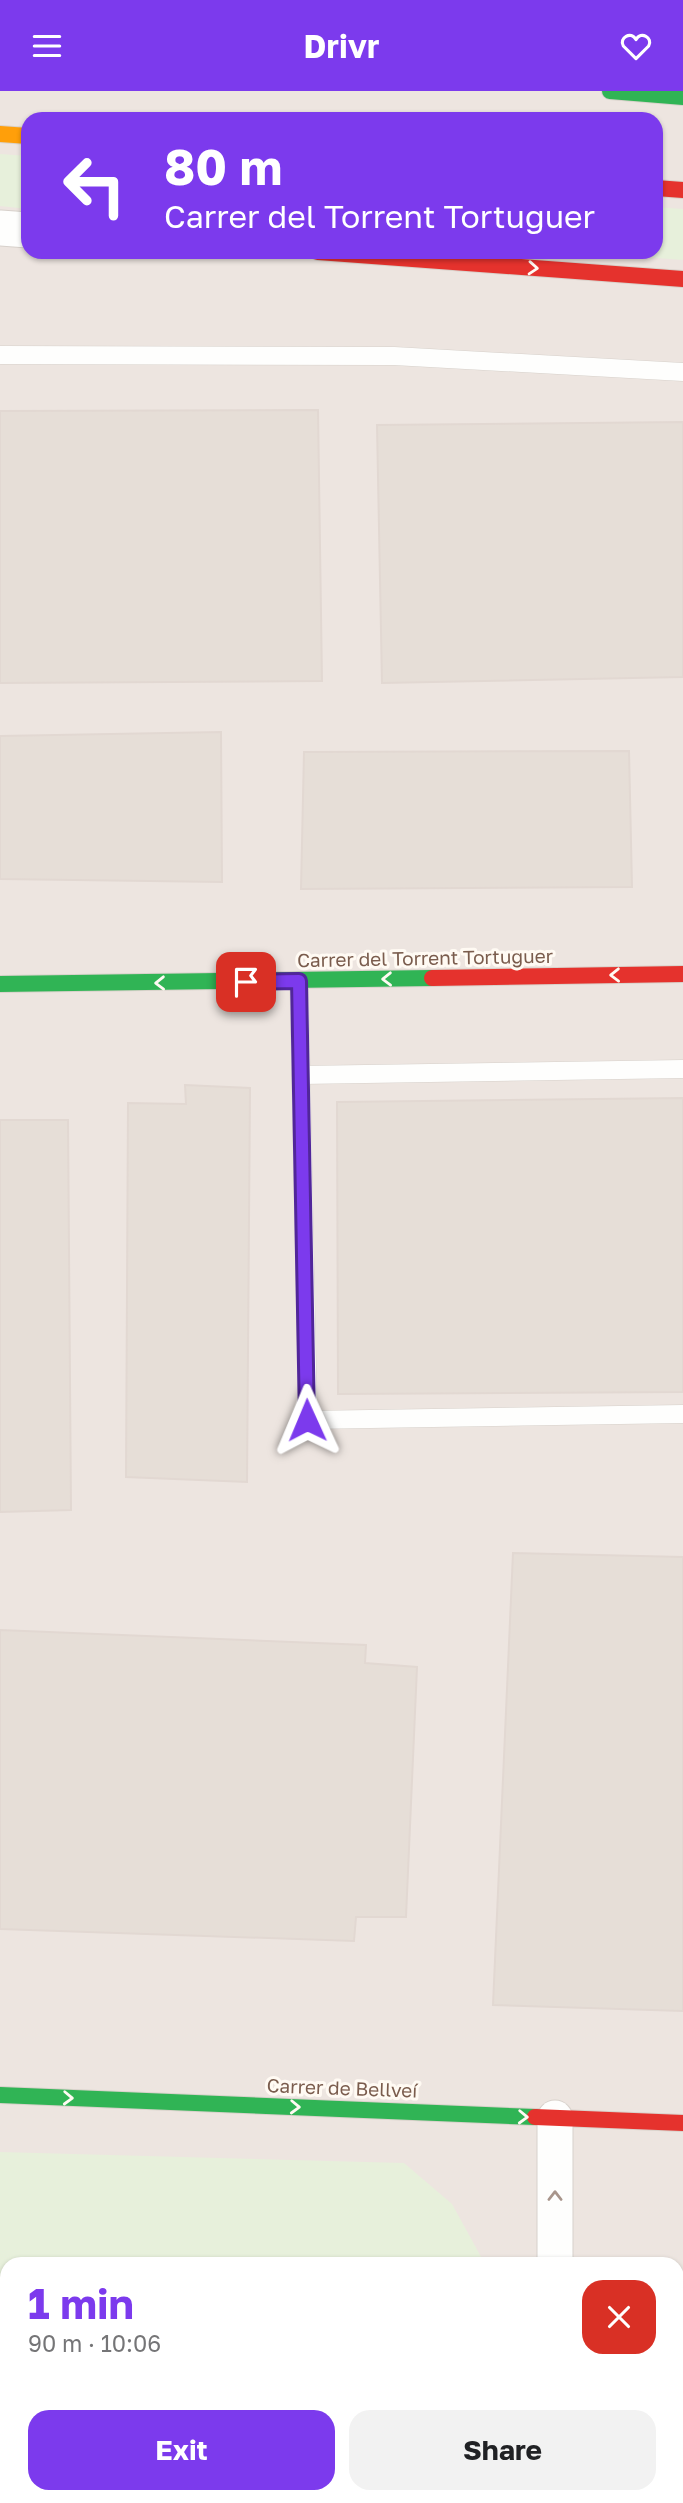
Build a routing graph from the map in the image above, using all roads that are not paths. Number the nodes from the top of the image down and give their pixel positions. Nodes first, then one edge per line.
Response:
1 (610, 91) edge
2 (683, 97) edge
3 (0, 134) edge
4 (21, 136) edge
5 (663, 189) edge
6 (683, 190) edge
7 (0, 228) edge
8 (21, 230) edge
9 (413, 259) edge
10 (683, 279) edge
11 (0, 355) edge
12 (683, 372) edge
13 (683, 974) edge
14 (299, 981) junction
15 (0, 984) edge
16 (683, 1069) edge
17 (301, 1075) junction
18 (683, 1414) edge
19 (0, 2095) edge
20 (555, 2118) junction
21 (683, 2123) edge
22 (555, 2257) edge

1 - 2 street
3 - 4 street
5 - 6 street
7 - 8 street
9 -> 10 street
11 - 12 lane
13 -> 14 street, Carrer del Torrent Tortuguer
14 -> 15 street, Carrer del Torrent Tortuguer
14 - 17 lane
16 - 17 lane
17 - 18 lane
19 -> 20 street, Carrer de Bellveí
20 - 21 street, Carrer de Bellveí
22 -> 20 street

